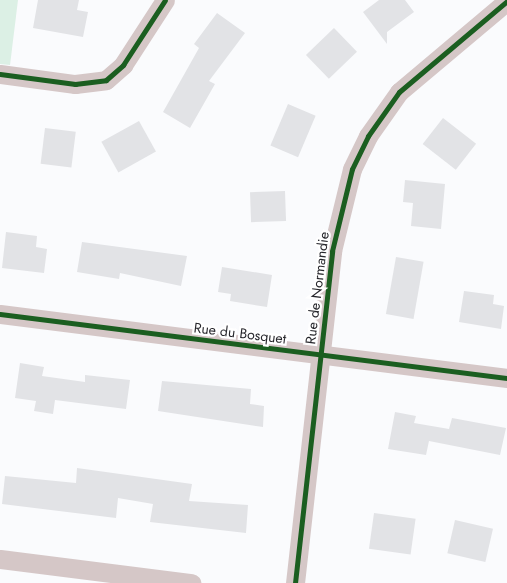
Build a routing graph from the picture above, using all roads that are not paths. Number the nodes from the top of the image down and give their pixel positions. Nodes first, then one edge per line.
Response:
1 (165, 0) edge
2 (507, 1) edge
3 (0, 74) edge
4 (0, 314) edge
5 (320, 354) junction
6 (507, 378) edge
7 (0, 558) edge
8 (192, 583) edge
9 (295, 583) edge

1 - 3 street
2 - 5 street, Rue de Normandie
4 - 5 street, Rue du Bosquet
5 - 6 street, Rue du Bosquet
5 - 9 street, Rue de Normandie
7 - 8 street

